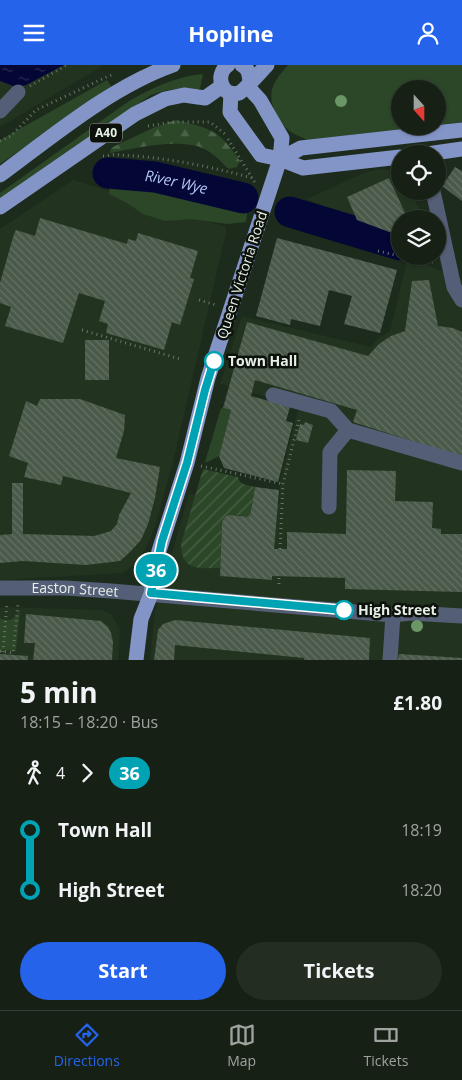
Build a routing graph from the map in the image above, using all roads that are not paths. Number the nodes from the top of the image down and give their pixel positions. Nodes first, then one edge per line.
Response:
1 (172, 65) edge
2 (225, 65) edge
3 (242, 65) edge
4 (267, 65) edge
5 (249, 84) junction
6 (227, 89) junction
7 (462, 130) edge
8 (462, 149) edge
9 (446, 151) edge
10 (391, 158) edge
11 (280, 159) junction
12 (0, 175) edge
13 (435, 200) edge
14 (0, 207) edge
15 (462, 300) edge
16 (273, 395) dead end
17 (348, 430) junction
18 (462, 463) edge
19 (329, 507) dead end
20 (4, 587) edge
21 (151, 593) junction
22 (393, 615) junction
23 (462, 616) edge
24 (136, 660) edge
25 (390, 660) edge

1 - 12 main road, A40
2 - 6 main road
3 - 5 main road, Queen Victoria Road
4 - 5 main road
5 - 6 main road
5 - 11 main road, Queen Victoria Road
6 - 11 main road
6 - 14 main road, A40
7 - 11 main road
8 - 9 main road
10 - 11 main road
11 - 21 main road, Queen Victoria Road
13 - 15 street
16 - 17 street
17 - 18 street
17 - 19 street
20 - 21 street, Easton Street
21 - 22 street
21 - 24 main road, Queen Victoria Road
22 - 23 street
22 - 25 street

